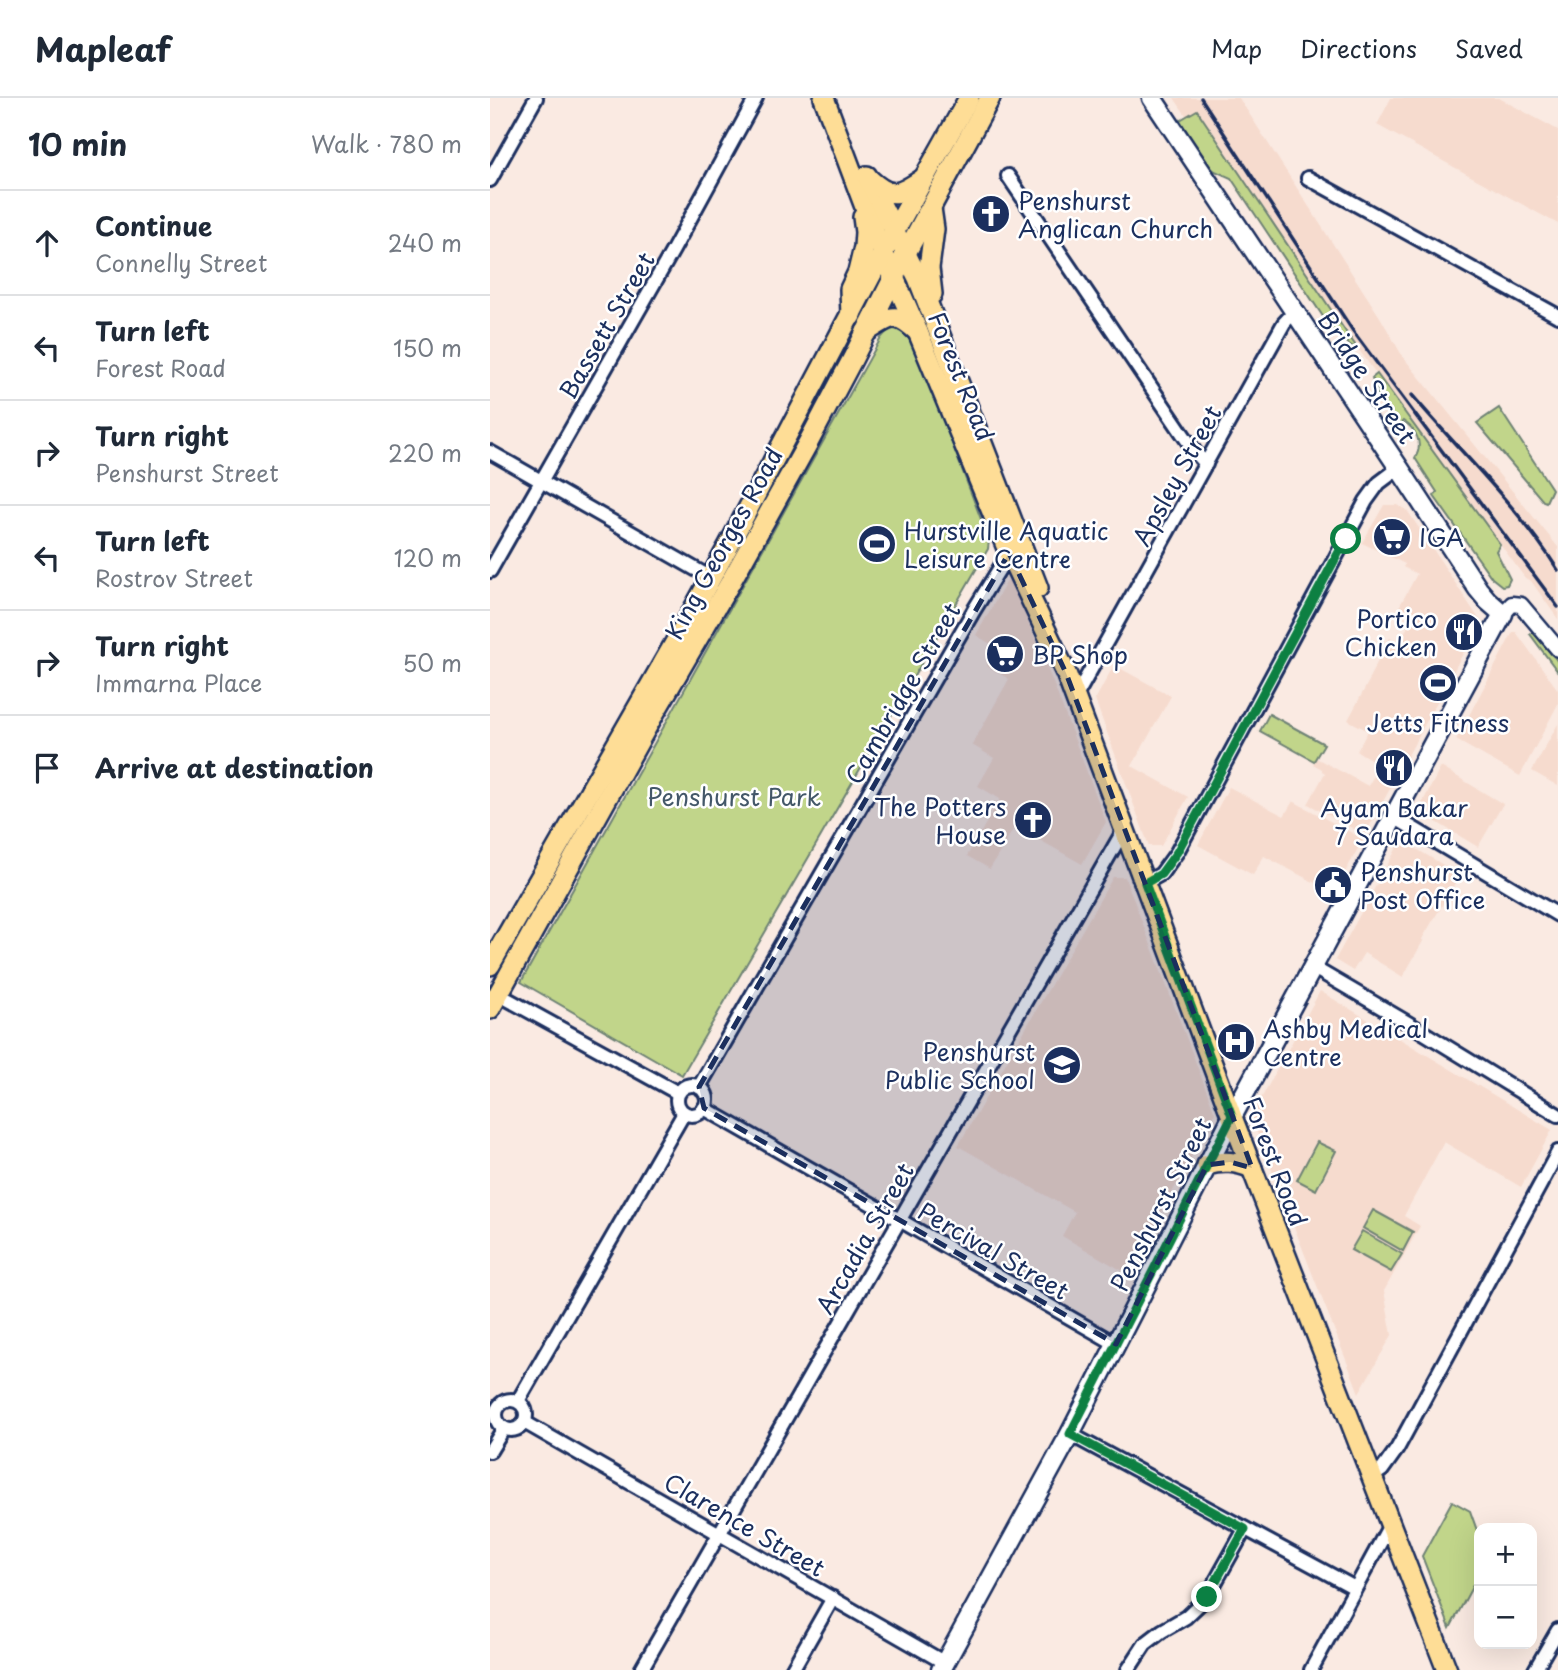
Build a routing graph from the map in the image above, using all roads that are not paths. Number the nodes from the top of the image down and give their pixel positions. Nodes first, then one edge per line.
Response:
1 (536, 98) edge
2 (756, 98) edge
3 (824, 98) edge
4 (833, 98) edge
5 (969, 98) edge
6 (990, 98) edge
7 (1152, 98) edge
8 (1008, 176) dead end
9 (925, 177) junction
10 (1308, 178) dead end
11 (490, 180) edge
12 (864, 187) junction
13 (930, 208) junction
14 (895, 230) junction
15 (883, 253) junction
16 (906, 253) junction
17 (894, 276) junction
18 (1295, 311) junction
19 (1558, 316) edge
20 (850, 317) junction
21 (939, 329) junction
22 (866, 332) junction
23 (918, 332) junction
24 (490, 452) edge
25 (1206, 464) junction
26 (1399, 468) junction
27 (541, 481) junction
28 (1016, 549) junction
29 (490, 571) edge
30 (711, 578) junction
31 (1503, 614) junction
32 (1558, 649) edge
33 (1075, 698) junction
34 (1394, 817) junction
35 (1125, 828) junction
36 (1145, 883) junction
37 (1558, 915) edge
38 (490, 965) edge
39 (1314, 968) junction
40 (493, 999) edge
41 (699, 1087) junction
42 (678, 1093) junction
43 (704, 1108) junction
44 (684, 1113) junction
45 (1558, 1115) edge
46 (1232, 1116) junction
47 (1558, 1152) edge
48 (1208, 1165) junction
49 (1252, 1168) junction
50 (899, 1219) junction
51 (1116, 1344) junction
52 (518, 1401) junction
53 (494, 1405) edge
54 (524, 1422) junction
55 (504, 1428) junction
56 (1070, 1434) junction
57 (490, 1451) edge
58 (1373, 1476) junction
59 (1391, 1523) junction
60 (1245, 1529) junction
61 (718, 1534) junction
62 (1355, 1588) junction
63 (833, 1598) junction
64 (1558, 1630) edge
65 (943, 1666) edge
66 (640, 1670) edge
67 (792, 1670) edge
68 (1128, 1670) edge
69 (1311, 1670) edge
70 (1447, 1670) edge
71 (1535, 1670) edge

1 - 11 street
2 - 27 street, Bassett Street
3 - 12 main road, Forest Road
4 - 12 main road, Forest Road
5 - 9 main road, King Georges Road
6 - 13 main road, King Georges Road
7 - 18 main road, Bridge Street
8 - 25 street
9 - 12 main road
9 - 14 main road, King Georges Road
10 - 19 street
12 - 14 main road, Forest Road
12 - 15 main road, Forest Road
12 - 20 main road
13 - 16 main road, King Georges Road
13 - 21 main road
14 - 15 main road, King Georges Road
14 - 16 main road, Forest Road
15 - 17 main road, Forest Road
15 - 20 main road, King Georges Road
16 - 17 main road, King Georges Road
16 - 21 main road, Forest Road
17 - 22 main road, King Georges Road
17 - 23 main road, Forest Road
18 - 25 street, Apsley Street
18 - 26 main road, Bridge Street
20 - 30 main road, King Georges Road
21 - 28 main road, Forest Road
22 - 23 main road
22 - 40 main road, King Georges Road
23 - 28 main road, Forest Road
24 - 27 street
25 - 33 street, Apsley Street
26 - 31 main road, Bridge Street
26 - 36 street
27 - 29 street, Bassett Street
27 - 30 street
28 - 33 main road, Forest Road
28 - 41 street, Cambridge Street
30 - 38 main road, King Georges Road
31 - 32 street
31 - 34 main road, Penshurst Street
33 - 35 main road, Forest Road
34 - 37 street
34 - 39 main road, Penshurst Street
35 - 36 main road, Forest Road
35 - 50 street, Arcadia Street
36 - 46 main road, Forest Road
39 - 45 street
39 - 46 main road, Penshurst Street
40 - 42 street
41 - 42 street
41 - 43 street
42 - 44 street
43 - 44 street
43 - 50 street, Percival Street
44 - 52 street
46 - 48 main road, Penshurst Street
46 - 49 main road, Forest Road
47 - 58 street
48 - 49 main road
48 - 51 main road, Penshurst Street
49 - 58 main road, Forest Road
50 - 51 street, Percival Street
50 - 61 street, Arcadia Street
51 - 56 main road, Penshurst Street
52 - 53 street
52 - 54 street
53 - 55 street
54 - 55 street
54 - 61 street, Clarence Street
55 - 57 street
56 - 60 street
56 - 65 main road, Penshurst Street
58 - 59 main road, Forest Road
59 - 62 street
59 - 70 main road, Forest Road
60 - 62 street
60 - 68 street
61 - 63 street, Clarence Street
61 - 66 street, Arcadia Street
62 - 69 street
63 - 65 street, Clarence Street
63 - 67 street
64 - 71 street

